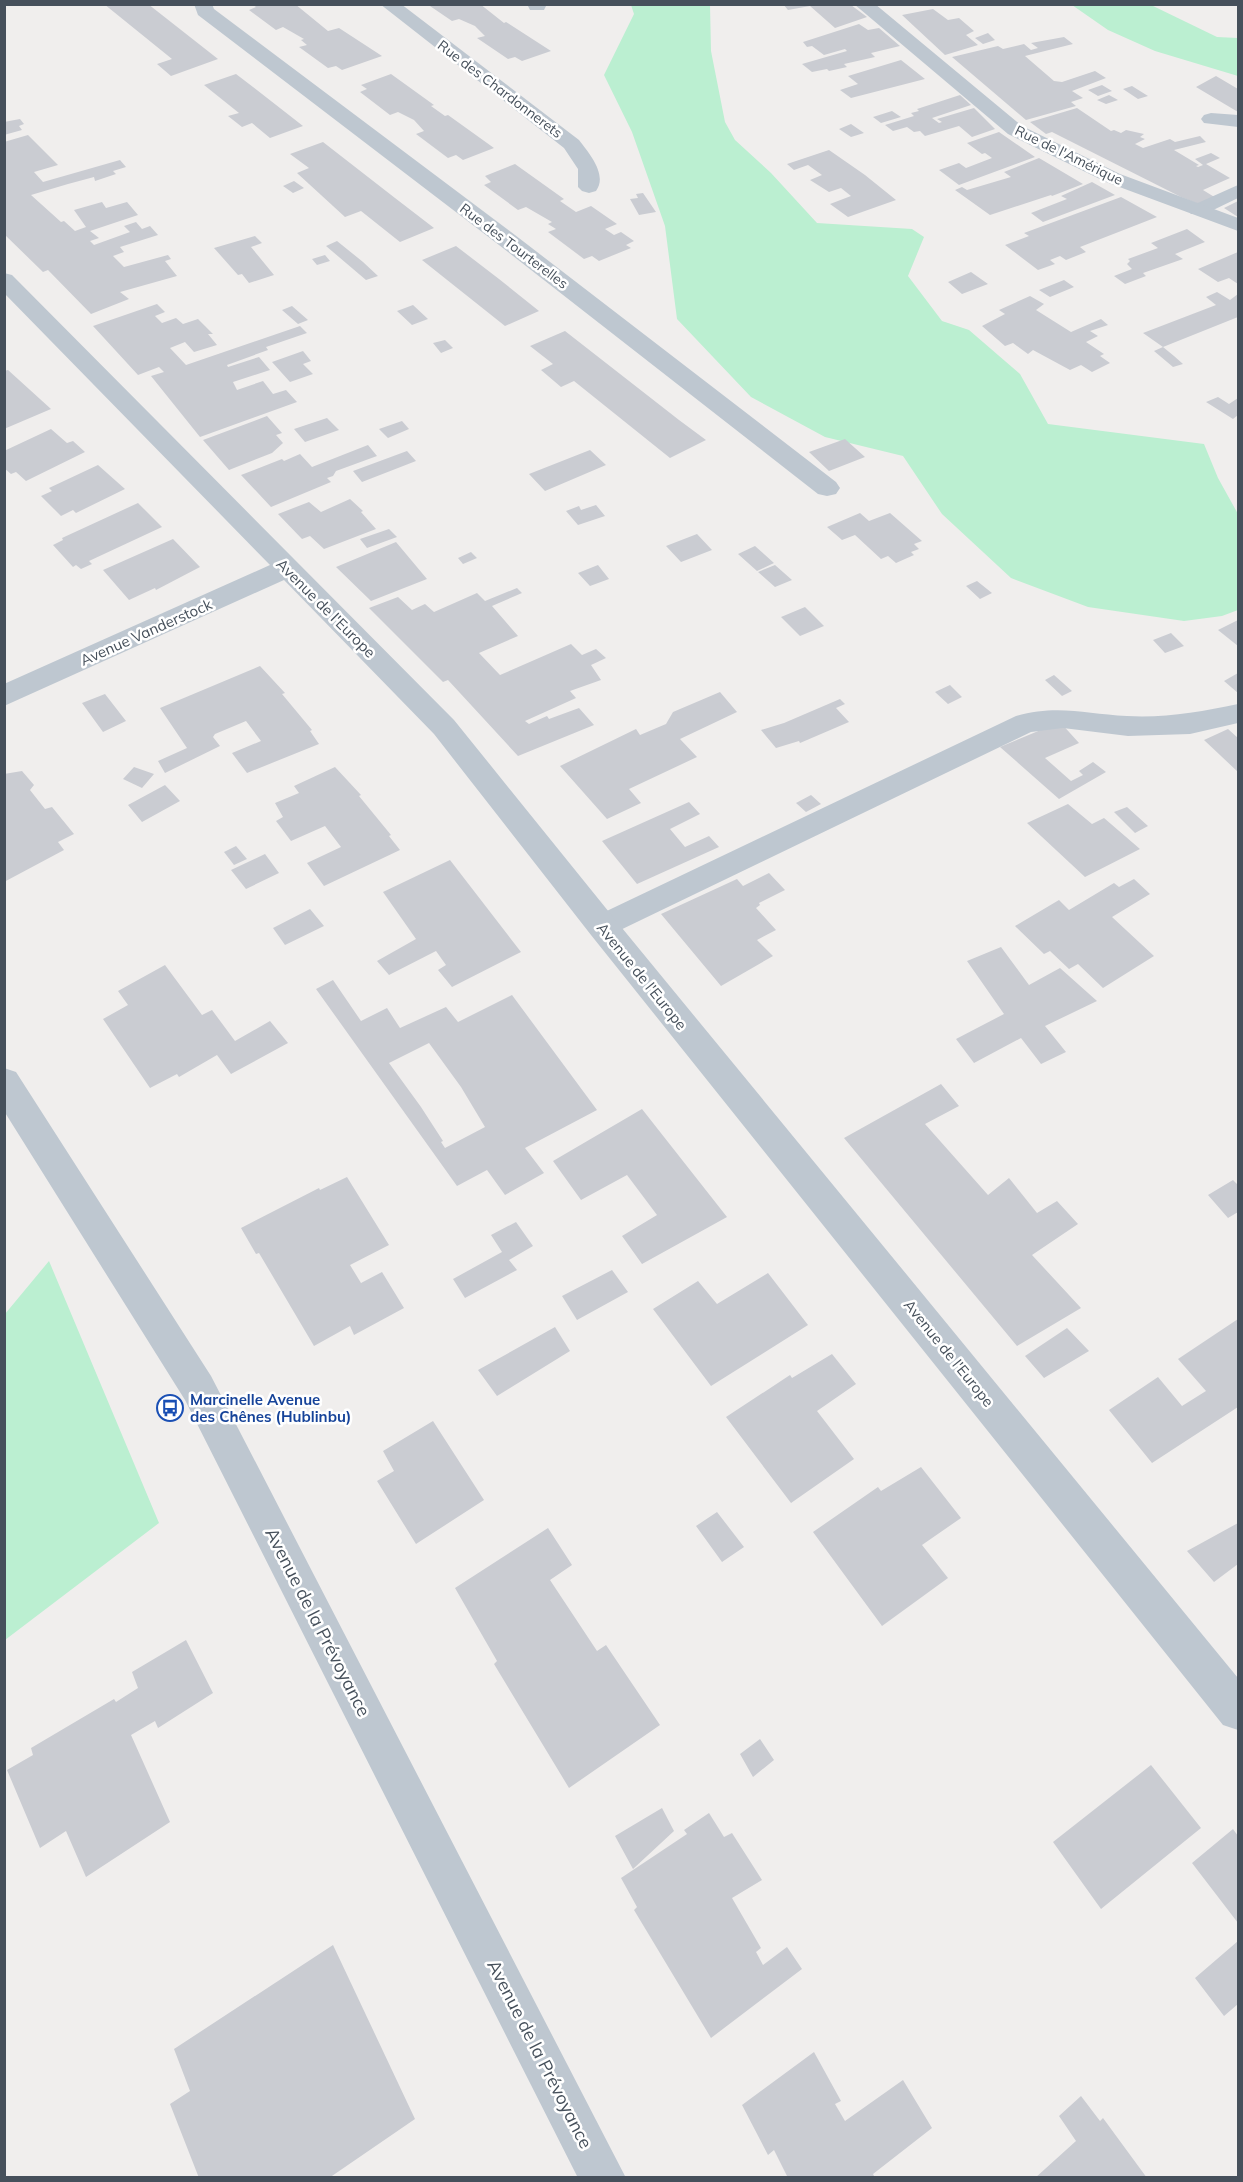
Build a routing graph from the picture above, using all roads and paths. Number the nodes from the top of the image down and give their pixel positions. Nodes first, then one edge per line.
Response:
1 (203, 4) edge
2 (389, 4) edge
3 (863, 4) edge
4 (1211, 118) dead end
5 (1239, 121) edge
6 (589, 187) dead end
7 (1239, 191) edge
8 (1198, 210) junction
9 (1239, 225) edge
10 (4, 280) edge
11 (827, 488) dead end
12 (287, 568) junction
13 (4, 696) edge
14 (1239, 714) edge
15 (602, 926) junction
16 (4, 1082) edge
17 (1239, 1710) edge
18 (603, 2178) edge

1 - 11 street, Rue des Tourterelles
2 - 6 street, Rue des Chardonnerets
3 - 8 street, Rue de l'Amérique
4 - 5 lane
7 - 8 lane
8 - 9 street, Rue de l'Amérique
10 - 12 street, Avenue de l'Europe
12 - 13 street, Avenue Vanderstock
12 - 15 street, Avenue de l'Europe
14 - 15 lane
15 - 17 street, Avenue de l'Europe
16 - 18 street, Avenue de la Prévoyance

